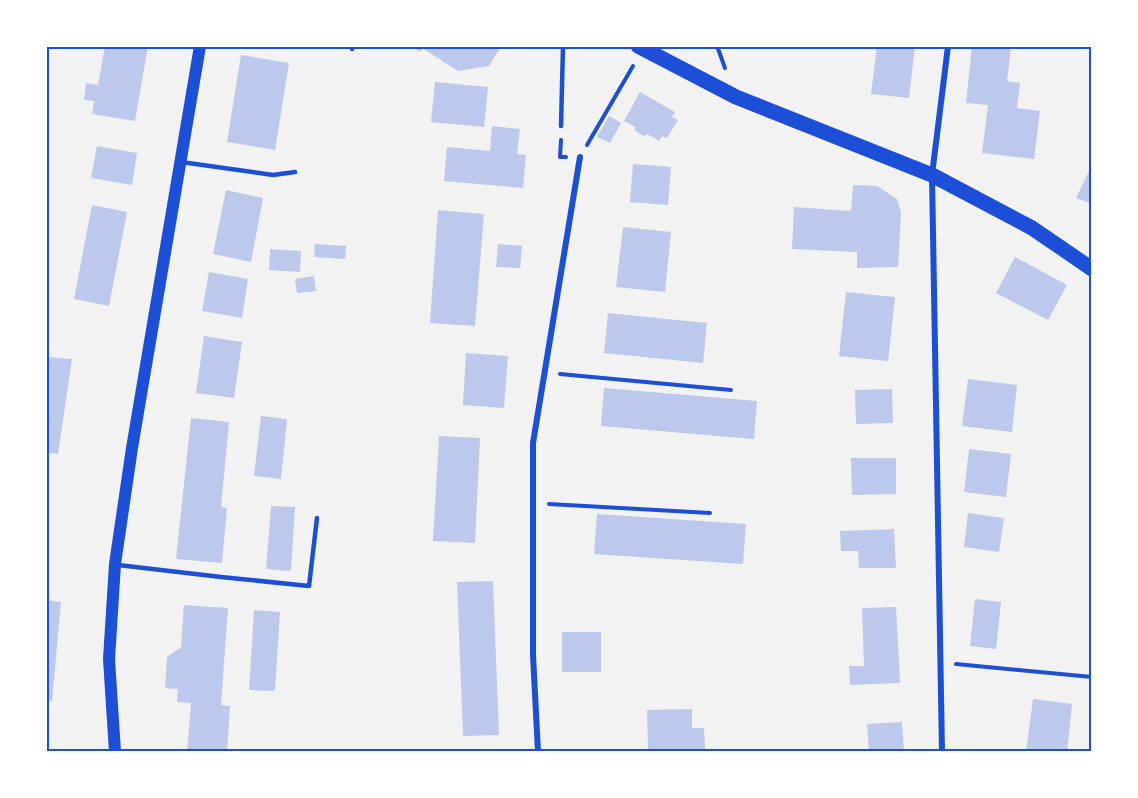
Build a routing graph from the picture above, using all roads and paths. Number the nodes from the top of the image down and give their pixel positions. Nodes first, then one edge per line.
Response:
1 (200, 46) edge
2 (563, 46) edge
3 (948, 46) edge
4 (640, 48) edge
5 (561, 126) dead end
6 (560, 142) dead end
7 (560, 157) dead end
8 (580, 157) joint
9 (181, 162) junction
10 (295, 172) dead end
11 (932, 175) junction
12 (1092, 269) edge
13 (545, 373) junction
14 (731, 390) dead end
15 (533, 503) junction
16 (710, 513) dead end
17 (317, 518) dead end
18 (115, 564) junction
19 (940, 663) junction
20 (1092, 677) edge
21 (115, 752) edge
22 (538, 752) edge
23 (942, 752) edge

1 - 9 main road
2 - 5 lane
3 - 11 street
4 - 8 path
4 - 11 main road
6 - 7 path
8 - 13 street
9 - 10 lane
9 - 18 main road
11 - 12 main road
11 - 19 street
13 - 14 path
13 - 15 street
15 - 16 path
15 - 22 street
17 - 18 lane
18 - 21 main road
19 - 20 path
19 - 23 street

